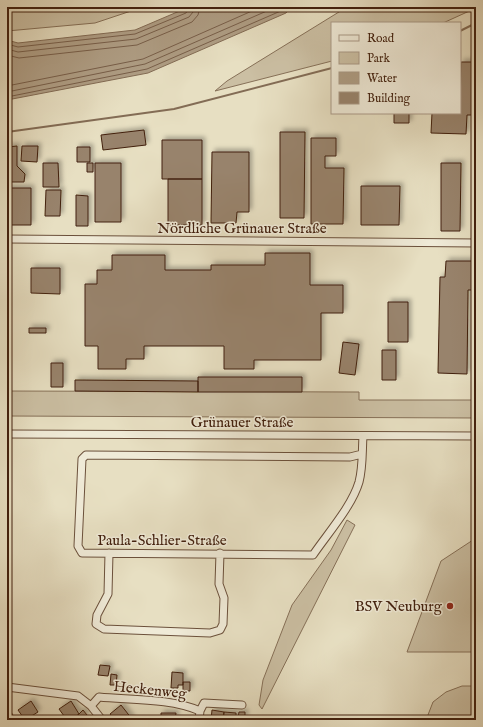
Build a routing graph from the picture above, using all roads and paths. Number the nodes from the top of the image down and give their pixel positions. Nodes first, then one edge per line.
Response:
1 (7, 240) edge
2 (476, 243) edge
3 (7, 434) edge
4 (363, 436) junction
5 (476, 436) edge
6 (362, 454) junction
7 (109, 553) junction
8 (220, 553) junction
9 (7, 687) edge
10 (242, 705) dead end
11 (91, 706) junction
12 (200, 711) junction
13 (7, 713) edge
14 (11, 720) edge
15 (102, 720) edge
16 (199, 720) edge

1 - 2 street, Nördliche Grünauer Straße
3 - 4 street, Grünauer Straße
4 - 5 street, Grünauer Straße
4 - 6 street, Paula-Schlier-Straße
6 - 7 street, Paula-Schlier-Straße
6 - 8 street, Paula-Schlier-Straße
7 - 8 street, Paula-Schlier-Straße
7 - 8 street
9 - 11 street
10 - 12 street
11 - 12 street, Heckenweg
11 - 15 street
12 - 16 street, Heckenweg
13 - 14 street

